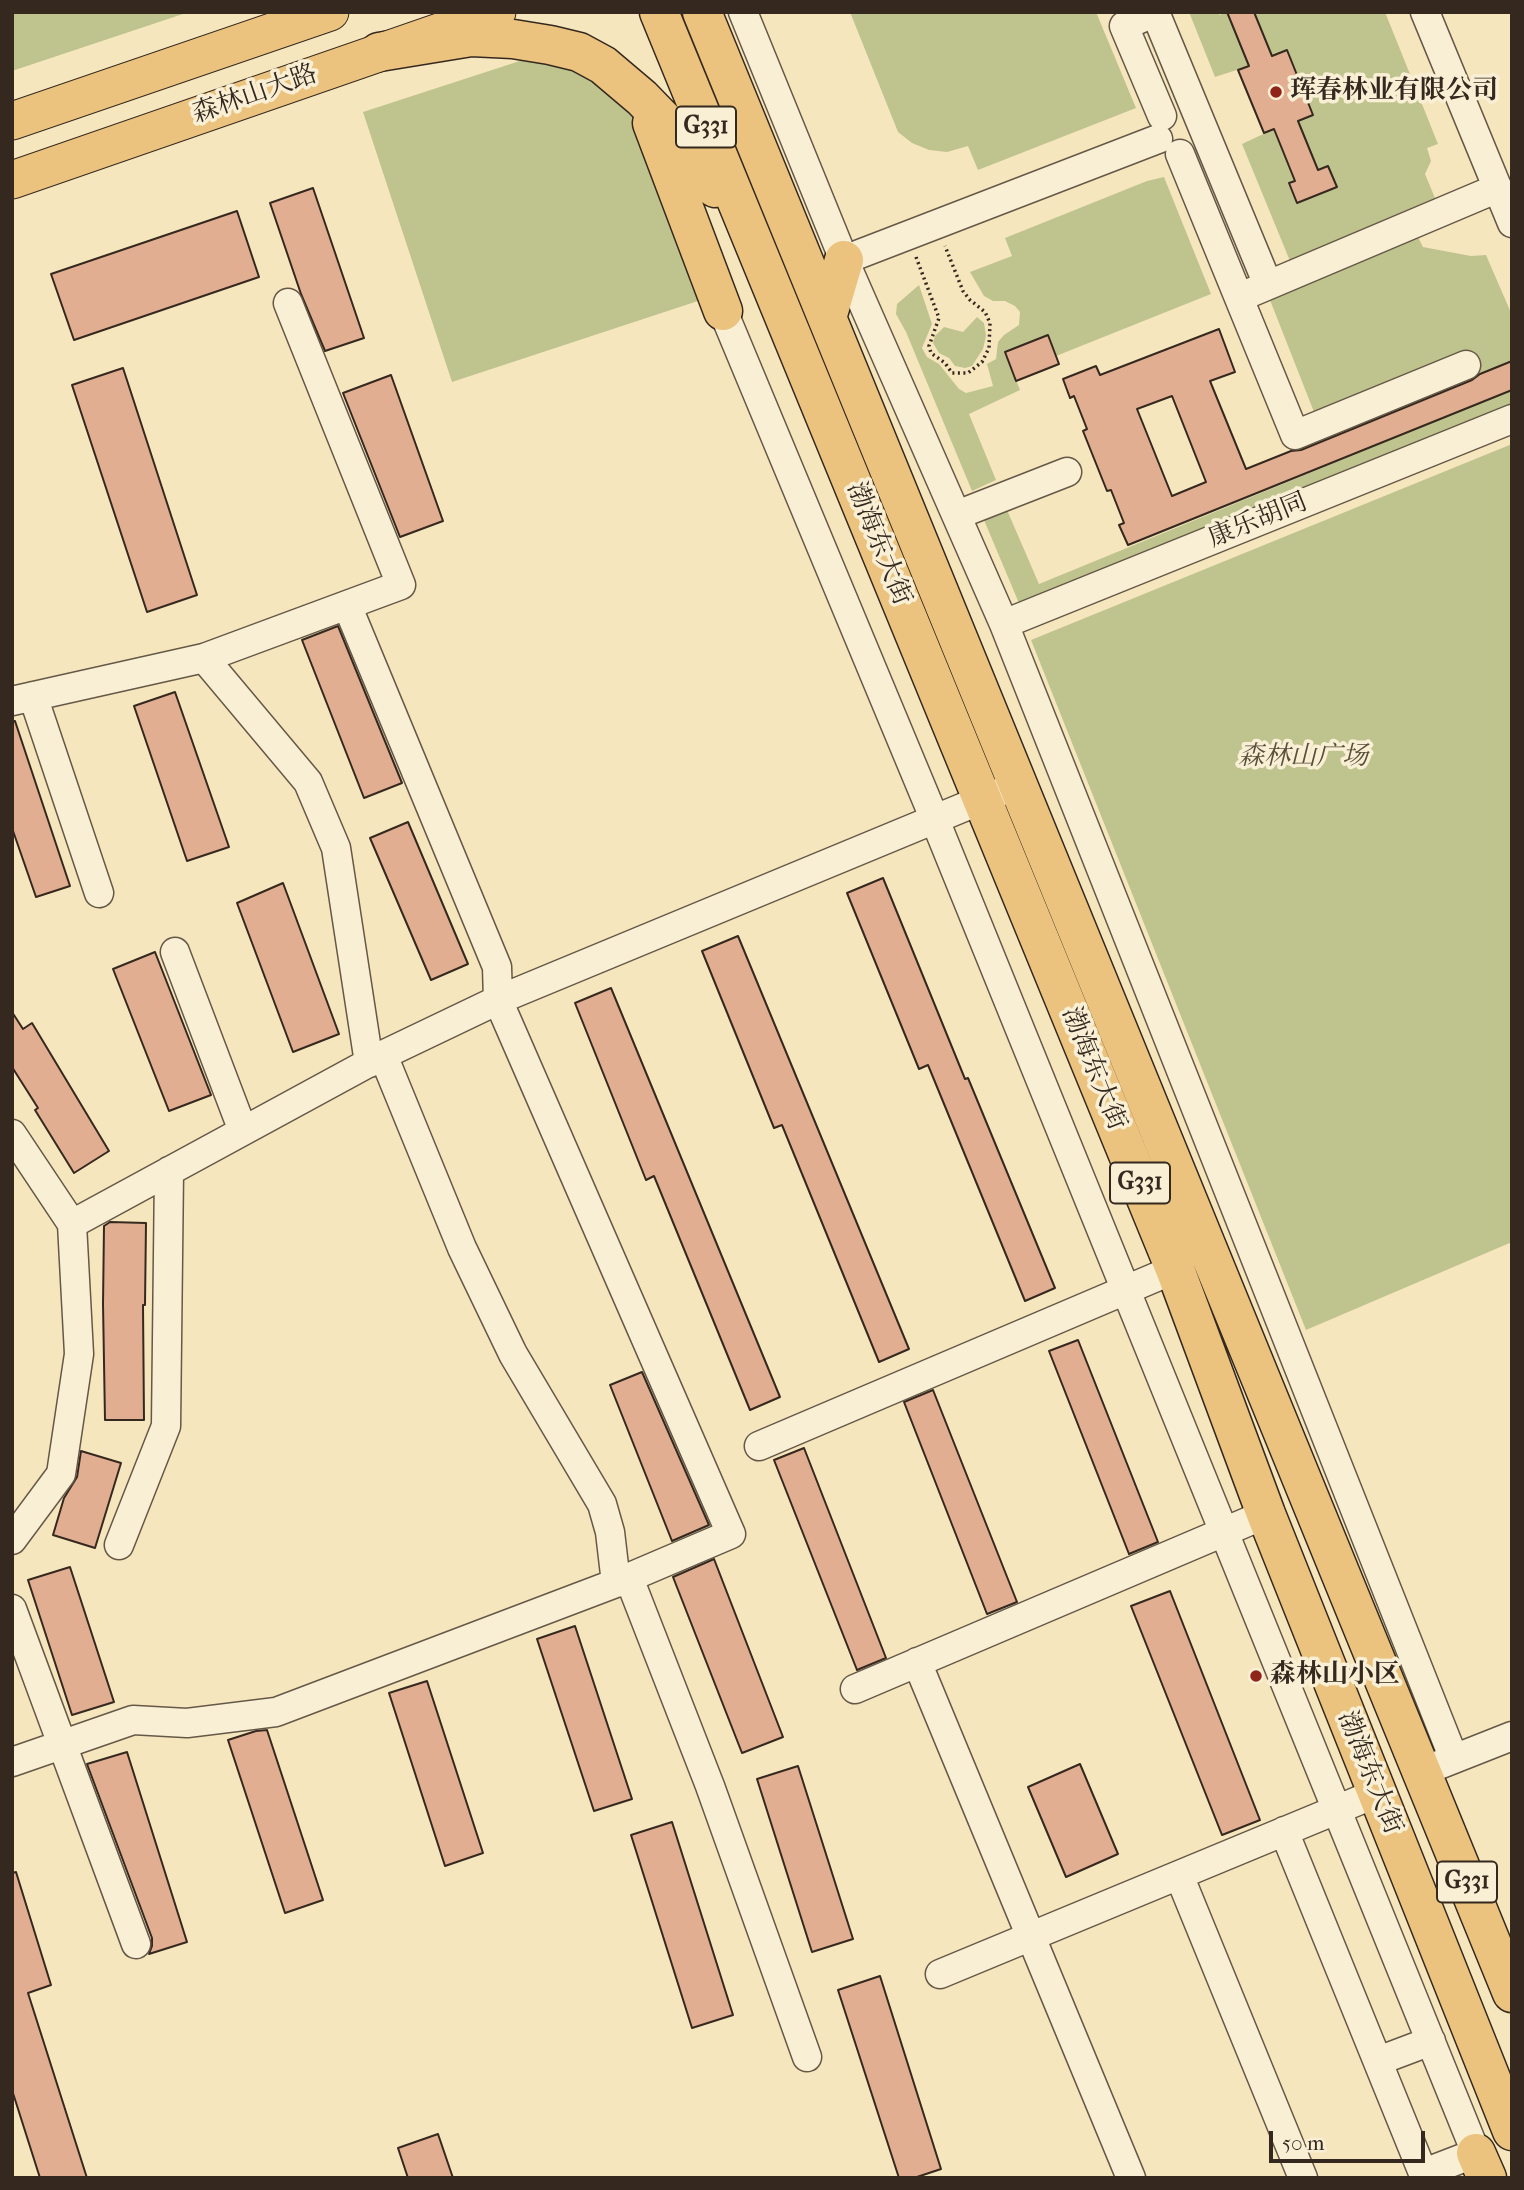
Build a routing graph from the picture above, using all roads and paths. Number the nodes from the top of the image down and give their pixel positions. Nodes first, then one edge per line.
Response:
1 (330, 12) edge
2 (497, 12) edge
3 (659, 12) edge
4 (702, 12) edge
5 (743, 12) edge
6 (1155, 12) edge
7 (1425, 12) edge
8 (379, 52) junction
9 (642, 98) junction
10 (12, 121) edge
11 (1201, 122) junction
12 (1166, 136) junction
13 (12, 180) edge
14 (1498, 188) junction
15 (1512, 223) edge
16 (936, 224) junction
17 (908, 235) junction
18 (753, 241) junction
19 (844, 260) junction
20 (1268, 285) junction
21 (1238, 297) junction
22 (288, 303) dead end
23 (723, 311) joint
24 (827, 318) junction
25 (1466, 365) dead end
26 (1512, 419) edge
27 (1068, 472) dead end
28 (957, 515) junction
29 (347, 605) junction
30 (1004, 624) junction
31 (204, 658) junction
32 (23, 698) edge
33 (1018, 785) junction
34 (983, 800) junction
35 (935, 820) junction
36 (99, 892) dead end
37 (175, 952) dead end
38 (498, 1000) junction
39 (376, 1059) junction
40 (243, 1131) junction
41 (12, 1134) edge
42 (169, 1171) junction
43 (72, 1224) junction
44 (1175, 1269) junction
45 (1126, 1290) junction
46 (759, 1446) dead end
47 (1266, 1514) junction
48 (1224, 1531) junction
49 (12, 1540) edge
50 (119, 1545) dead end
51 (623, 1581) junction
52 (12, 1609) edge
53 (917, 1662) junction
54 (855, 1689) dead end
55 (1512, 1736) edge
56 (63, 1744) junction
57 (12, 1762) edge
58 (1438, 1765) junction
59 (1377, 1793) junction
60 (1337, 1809) junction
61 (1284, 1831) junction
62 (1179, 1875) junction
63 (1031, 1936) junction
64 (136, 1944) dead end
65 (940, 1974) dead end
66 (1512, 1993) edge
67 (1431, 2041) junction
68 (807, 2057) dead end
69 (1378, 2061) junction
70 (1512, 2132) edge
71 (1482, 2165) edge
72 (1425, 2175) edge
73 (1131, 2178) edge
74 (1303, 2178) edge

1 - 10 main road, 森林山大路
2 - 8 main road, 森林山大路
3 - 18 highway, 渤海东大街 / G331
4 - 24 highway, 渤海东大街 / G331
5 - 19 street, 渤海东大街
6 - 11 street
6 - 12 street
7 - 14 street
8 - 9 highway
8 - 13 main road, 森林山大路
9 - 18 highway
9 - 23 highway
11 - 12 street
11 - 12 street
11 - 20 street
12 - 16 street
12 - 21 street
14 - 15 street
14 - 20 street
16 - 17 street
16 - 17 path
17 - 19 street
18 - 34 highway, 渤海东大街 / G331
19 - 24 highway
19 - 28 street, 渤海东大街
20 - 21 street
21 - 25 street
22 - 29 street
23 - 35 street, 渤海东大街
24 - 33 highway, 渤海东大街 / G331
26 - 30 street, 康乐胡同
27 - 28 street
28 - 30 street, 渤海东大街
29 - 31 street
29 - 38 street
30 - 58 street, 渤海东大街
31 - 32 street
31 - 39 street
32 - 36 street
33 - 34 street
33 - 58 highway, 渤海东大街 / G331
34 - 35 street
34 - 44 highway, 渤海东大街 / G331
35 - 38 street
35 - 45 street, 渤海东大街
37 - 40 street
38 - 39 street
38 - 51 street
39 - 40 street
39 - 51 street
40 - 42 street
41 - 43 street
42 - 43 street
42 - 50 street
43 - 49 street
44 - 45 street
44 - 47 highway, 渤海东大街 / G331
45 - 46 street
45 - 48 street, 渤海东大街
47 - 48 street
47 - 59 highway, 渤海东大街 / G331
48 - 53 street
48 - 60 street, 渤海东大街
51 - 56 street
51 - 68 street
52 - 56 street
53 - 54 street
53 - 63 street
55 - 58 street
56 - 57 street
56 - 64 street
58 - 66 highway, 渤海东大街 / G331
59 - 60 street
59 - 70 highway, 渤海东大街 / G331
60 - 61 street
60 - 67 street, 渤海东大街
61 - 62 street
61 - 69 street
62 - 63 street
62 - 74 street
63 - 65 street
63 - 73 street
67 - 69 street
67 - 71 street, 渤海东大街
69 - 72 street
71 - 72 street

